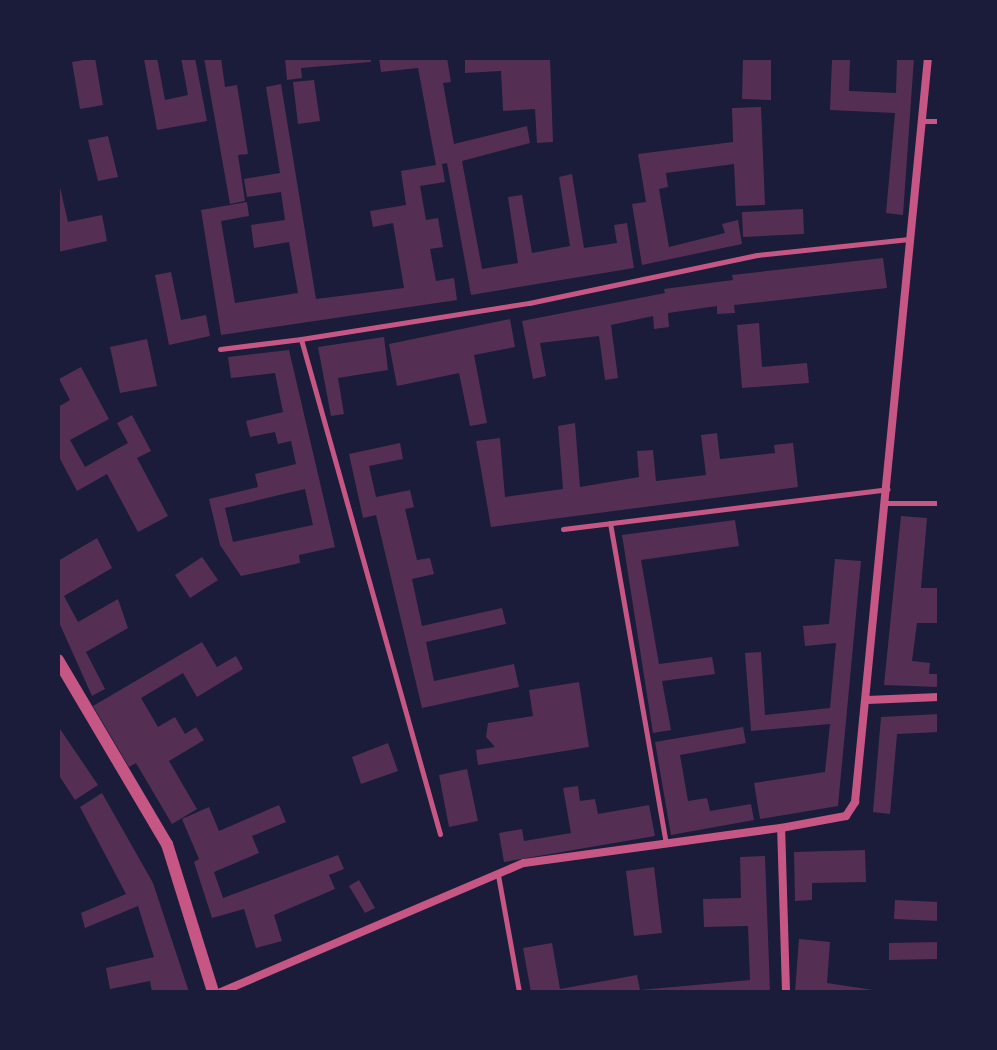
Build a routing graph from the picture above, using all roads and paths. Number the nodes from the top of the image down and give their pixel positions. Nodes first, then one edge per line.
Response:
1 (928, 58) edge
2 (923, 121) junction
3 (939, 121) edge
4 (909, 239) junction
5 (301, 339) junction
6 (220, 349) dead end
7 (889, 489) junction
8 (888, 503) junction
9 (939, 503) edge
10 (610, 523) junction
11 (563, 529) dead end
12 (58, 660) edge
13 (939, 697) edge
14 (867, 700) junction
15 (781, 828) junction
16 (440, 834) dead end
17 (666, 845) junction
18 (498, 875) junction
19 (213, 992) edge
20 (221, 992) edge
21 (519, 992) edge
22 (786, 992) edge

1 - 2 street
2 - 3 lane
2 - 4 street
4 - 5 lane
4 - 7 street
5 - 6 lane
5 - 16 lane
7 - 8 street
7 - 10 lane
8 - 9 lane
8 - 14 street
10 - 11 lane
10 - 17 lane
12 - 19 street
13 - 14 street
14 - 15 street
15 - 17 street
15 - 22 street
17 - 18 street
18 - 20 street
18 - 21 lane

